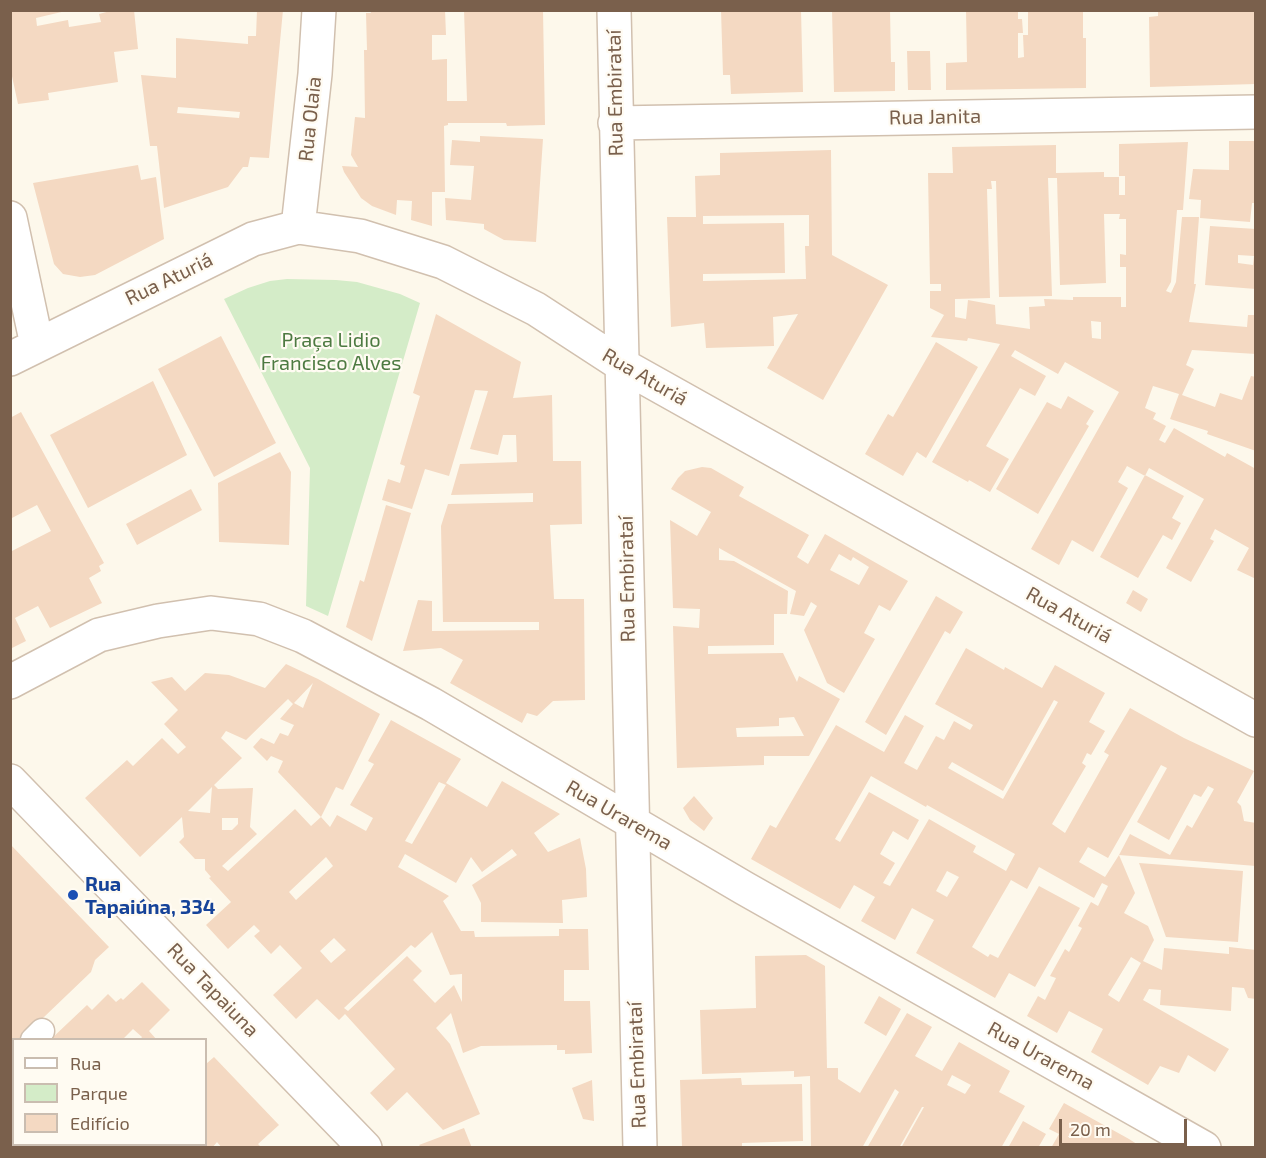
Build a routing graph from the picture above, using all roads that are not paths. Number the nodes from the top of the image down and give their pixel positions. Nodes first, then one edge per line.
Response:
1 (319, 10) edge
2 (614, 10) edge
3 (1256, 112) edge
4 (615, 123) junction
5 (10, 218) edge
6 (298, 227) junction
7 (24, 352) edge
8 (622, 365) junction
9 (10, 682) edge
10 (1256, 720) edge
11 (10, 781) edge
12 (633, 823) junction
13 (365, 1148) edge
14 (640, 1148) edge
15 (1204, 1148) edge

1 - 6 street, Rua Olaia
2 - 4 street, Rua Embirataí
3 - 4 street, Rua Janita
4 - 8 street, Rua Embirataí
5 - 7 street
6 - 7 street, Rua Aturiá
6 - 8 street, Rua Aturiá
8 - 10 street, Rua Aturiá
8 - 12 street, Rua Embirataí
9 - 12 street, Rua Urarema
11 - 13 street, Rua Tapaiuna
12 - 14 street, Rua Embirataí
12 - 15 street, Rua Urarema

